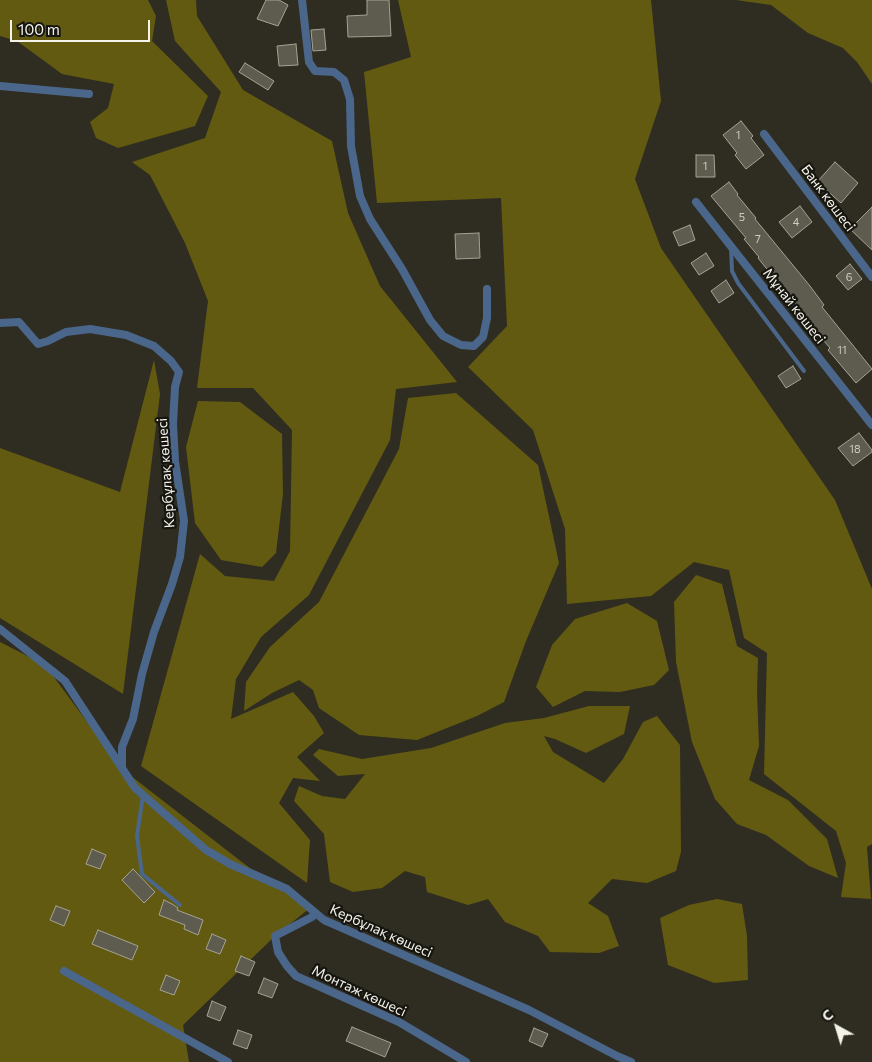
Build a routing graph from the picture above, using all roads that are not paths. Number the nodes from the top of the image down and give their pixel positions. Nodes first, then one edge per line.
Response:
1 (302, 0) edge
2 (0, 86) edge
3 (89, 94) dead end
4 (764, 134) dead end
5 (696, 202) dead end
6 (731, 245) junction
7 (872, 277) edge
8 (487, 289) dead end
9 (0, 323) edge
10 (804, 372) dead end
11 (872, 425) edge
12 (0, 629) edge
13 (122, 770) junction
14 (143, 795) junction
15 (180, 905) dead end
16 (315, 913) junction
17 (64, 971) dead end
18 (228, 1062) edge
19 (466, 1062) edge
20 (631, 1062) edge

1 - 8 street
2 - 3 street
4 - 7 street, Банк көшесі
5 - 6 street, Мұнай көшесі
6 - 10 lane
6 - 11 street, Мұнай көшесі
9 - 13 street, Кербұлақ көшесі
12 - 13 street, Кербұлақ көшесі
13 - 14 street, Кербұлақ көшесі
14 - 15 lane
14 - 16 street, Кербұлақ көшесі
16 - 19 street, Монтаж көшесі
16 - 20 street, Кербұлақ көшесі
17 - 18 street

